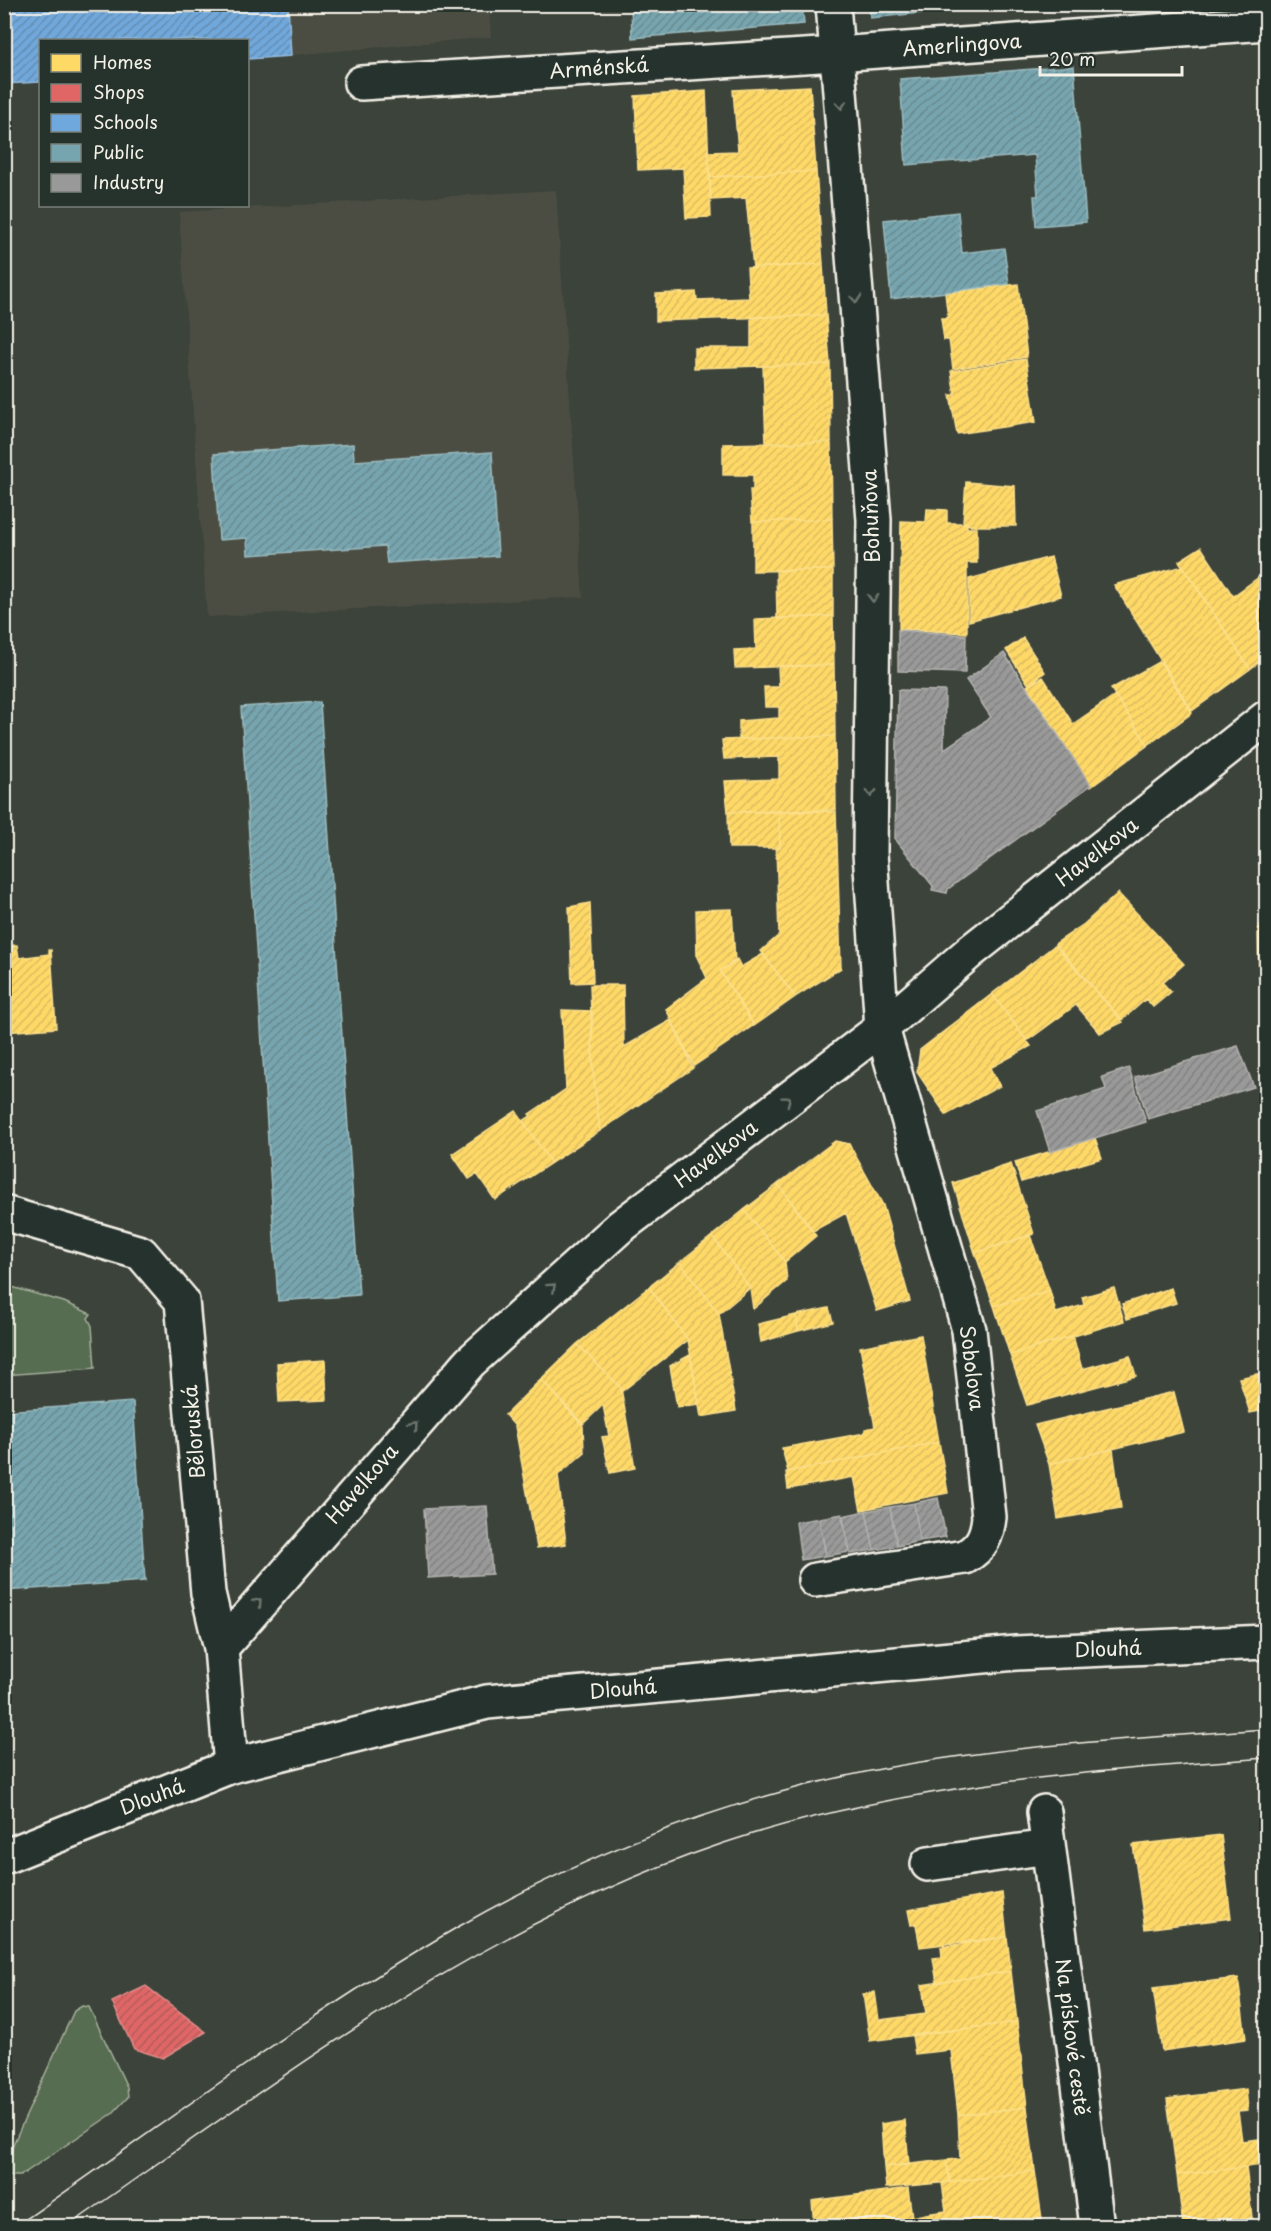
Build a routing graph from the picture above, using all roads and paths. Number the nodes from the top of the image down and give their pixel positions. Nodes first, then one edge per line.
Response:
1 (832, 4) edge
2 (1266, 23) edge
3 (837, 54) junction
4 (361, 83) dead end
5 (1266, 718) edge
6 (882, 1028) junction
7 (4, 1213) edge
8 (815, 1580) dead end
9 (1266, 1642) edge
10 (221, 1648) junction
11 (231, 1766) junction
12 (1044, 1812) dead end
13 (1048, 1847) junction
14 (4, 1857) edge
15 (928, 1864) dead end
16 (1097, 2226) edge

1 - 3 street, Bohuňova
2 - 3 street, Amerlingova
3 - 4 street, Arménská
3 -> 6 street, Bohuňova
5 - 6 street, Havelkova
6 - 8 street, Sobolova
10 -> 6 street, Havelkova
7 - 10 street, Běloruská
9 - 11 street, Dlouhá
10 - 11 street, Běloruská
11 - 14 street, Dlouhá
12 - 13 street, Na pískové cestě
13 - 15 street
13 - 16 street, Na pískové cestě

